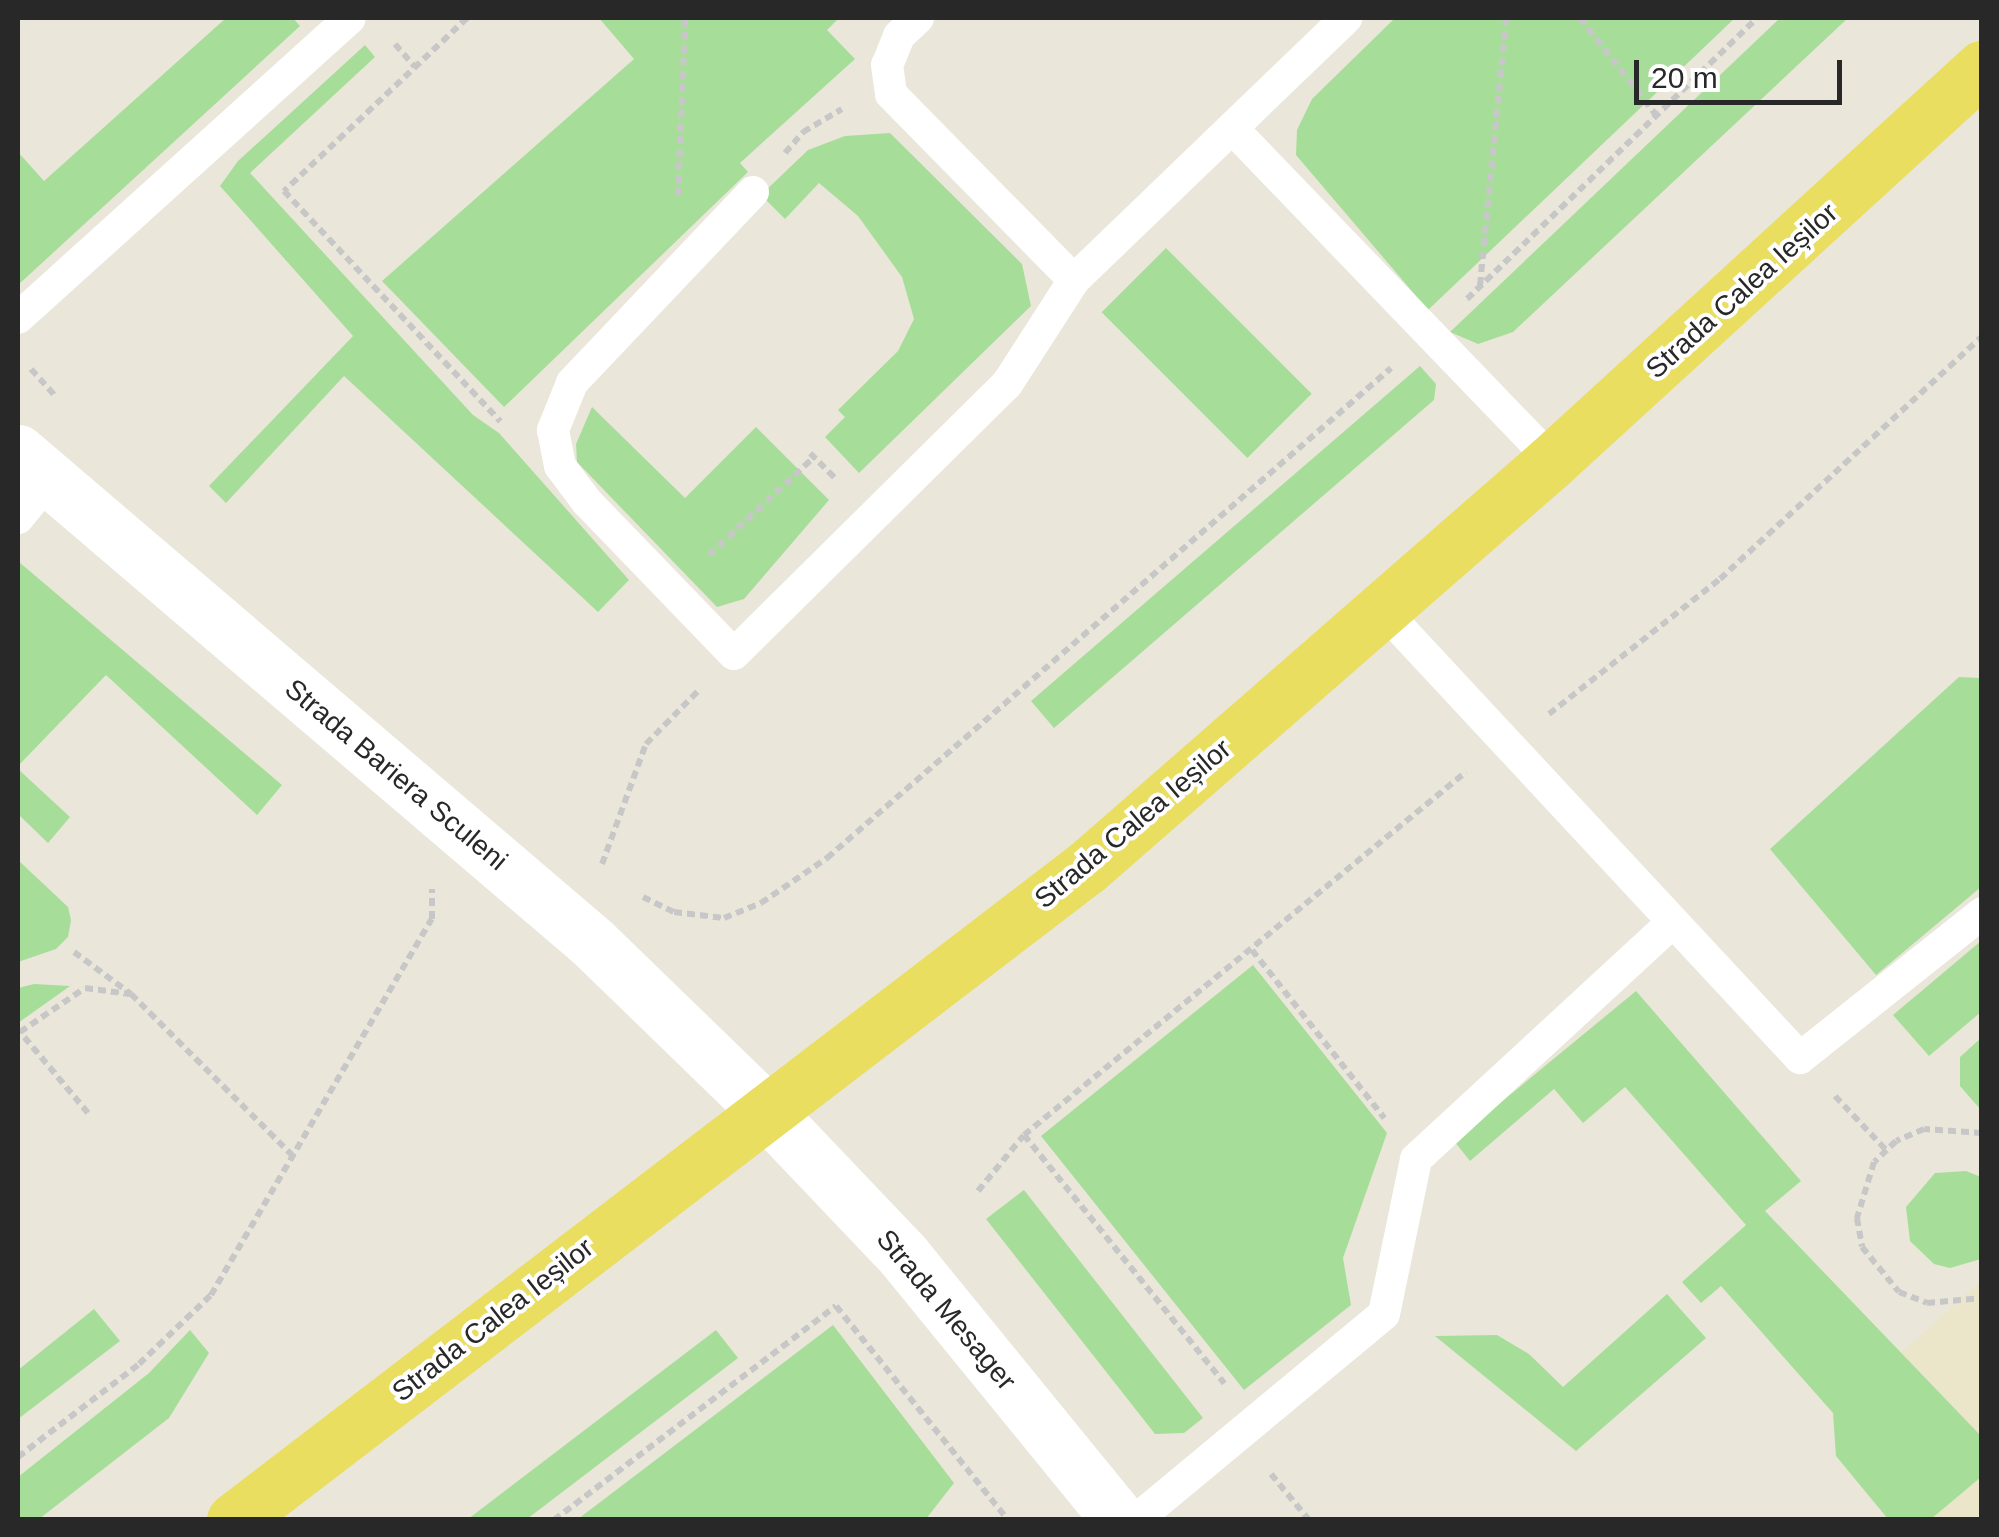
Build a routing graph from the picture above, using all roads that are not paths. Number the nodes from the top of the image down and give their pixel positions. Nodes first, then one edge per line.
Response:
1 (350, 18) edge
2 (918, 18) edge
3 (1346, 18) edge
4 (1982, 68) edge
5 (1232, 128) junction
6 (752, 192) road end
7 (1074, 280) junction
8 (18, 318) edge
9 (1552, 461) junction
10 (28, 483) edge
11 (1383, 610) junction
12 (1982, 913) edge
13 (1672, 923) junction
14 (764, 1108) junction
15 (234, 1520) edge
16 (1119, 1520) edge
17 (1136, 1520) edge

1 - 8 lane
2 - 7 lane
3 - 5 lane
4 - 9 main road, Strada Calea Ieșilor
5 - 7 lane
5 - 9 lane
6 - 7 lane
9 - 11 main road, Strada Calea Ieșilor
10 - 14 main road, Strada Bariera Sculeni
11 - 13 lane
11 - 14 main road, Strada Calea Ieșilor
12 - 13 lane
13 - 17 lane
14 - 15 main road, Strada Calea Ieșilor
14 - 16 main road, Strada Mesager

